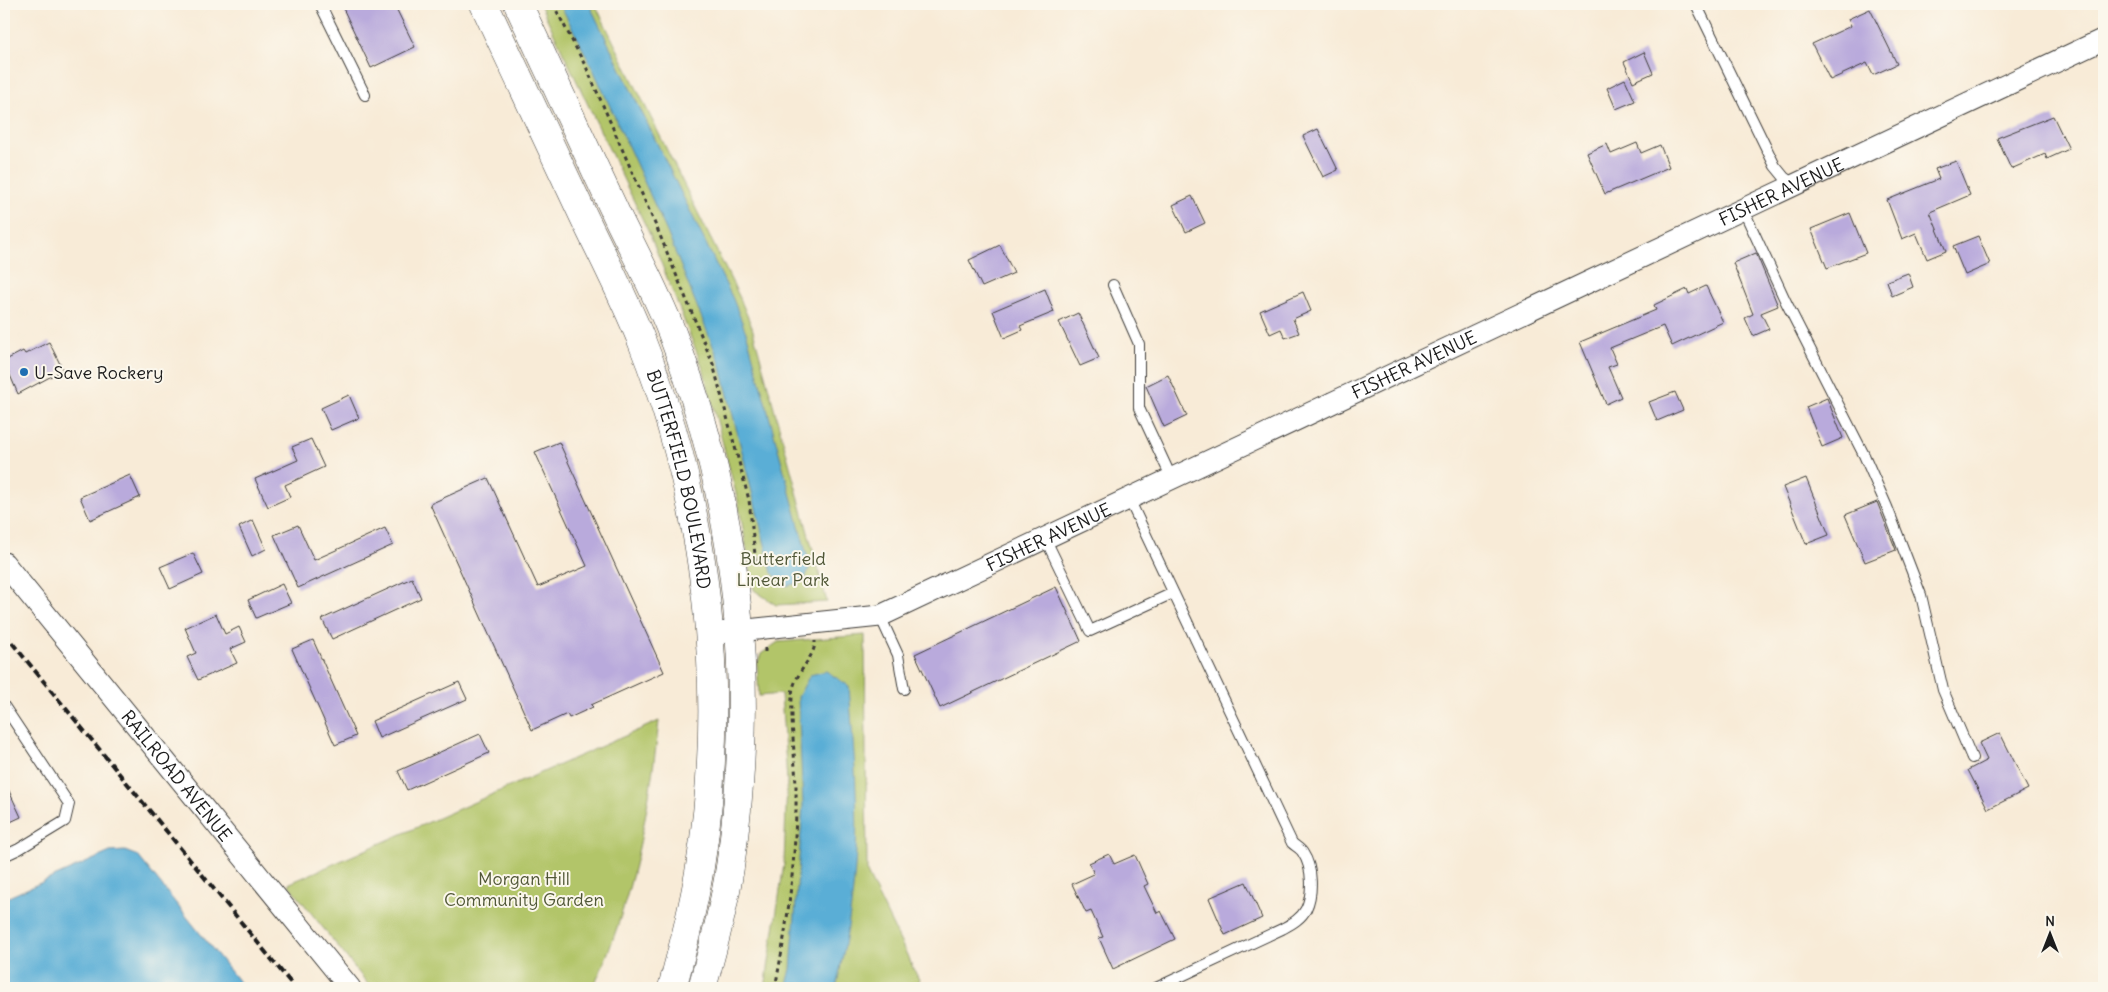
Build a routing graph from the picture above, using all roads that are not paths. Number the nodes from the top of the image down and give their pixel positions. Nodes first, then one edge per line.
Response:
1 (320, 4) edge
2 (484, 4) edge
3 (518, 4) edge
4 (1696, 4) edge
5 (2104, 39) edge
6 (365, 95) dead end
7 (1795, 185) junction
8 (1743, 208) junction
9 (1113, 285) dead end
10 (1172, 479) junction
11 (1129, 499) junction
12 (1045, 538) junction
13 (4, 563) edge
14 (1173, 593) junction
15 (880, 616) junction
16 (741, 631) junction
17 (709, 634) junction
18 (904, 688) dead end
19 (4, 706) edge
20 (1972, 758) dead end
21 (4, 856) edge
22 (350, 988) edge
23 (672, 988) edge
24 (702, 988) edge
25 (1156, 988) edge

1 - 6 lane
2 - 17 main road, BUTTERFIELD BOULEVARD
3 - 16 main road, BUTTERFIELD BOULEVARD
4 - 7 lane
5 - 7 street, FISHER AVENUE
7 - 8 street, FISHER AVENUE
8 - 10 street, FISHER AVENUE
8 - 20 lane
9 - 10 lane
10 - 11 street, FISHER AVENUE
11 - 12 street, FISHER AVENUE
11 - 14 lane
12 - 14 lane
12 - 15 street, FISHER AVENUE
13 - 22 street, RAILROAD AVENUE
14 - 25 lane
15 - 16 street, FISHER AVENUE
15 - 18 lane
16 - 17 street, FISHER AVENUE
16 - 24 main road, BUTTERFIELD BOULEVARD
17 - 23 main road, BUTTERFIELD BOULEVARD
19 - 21 lane

